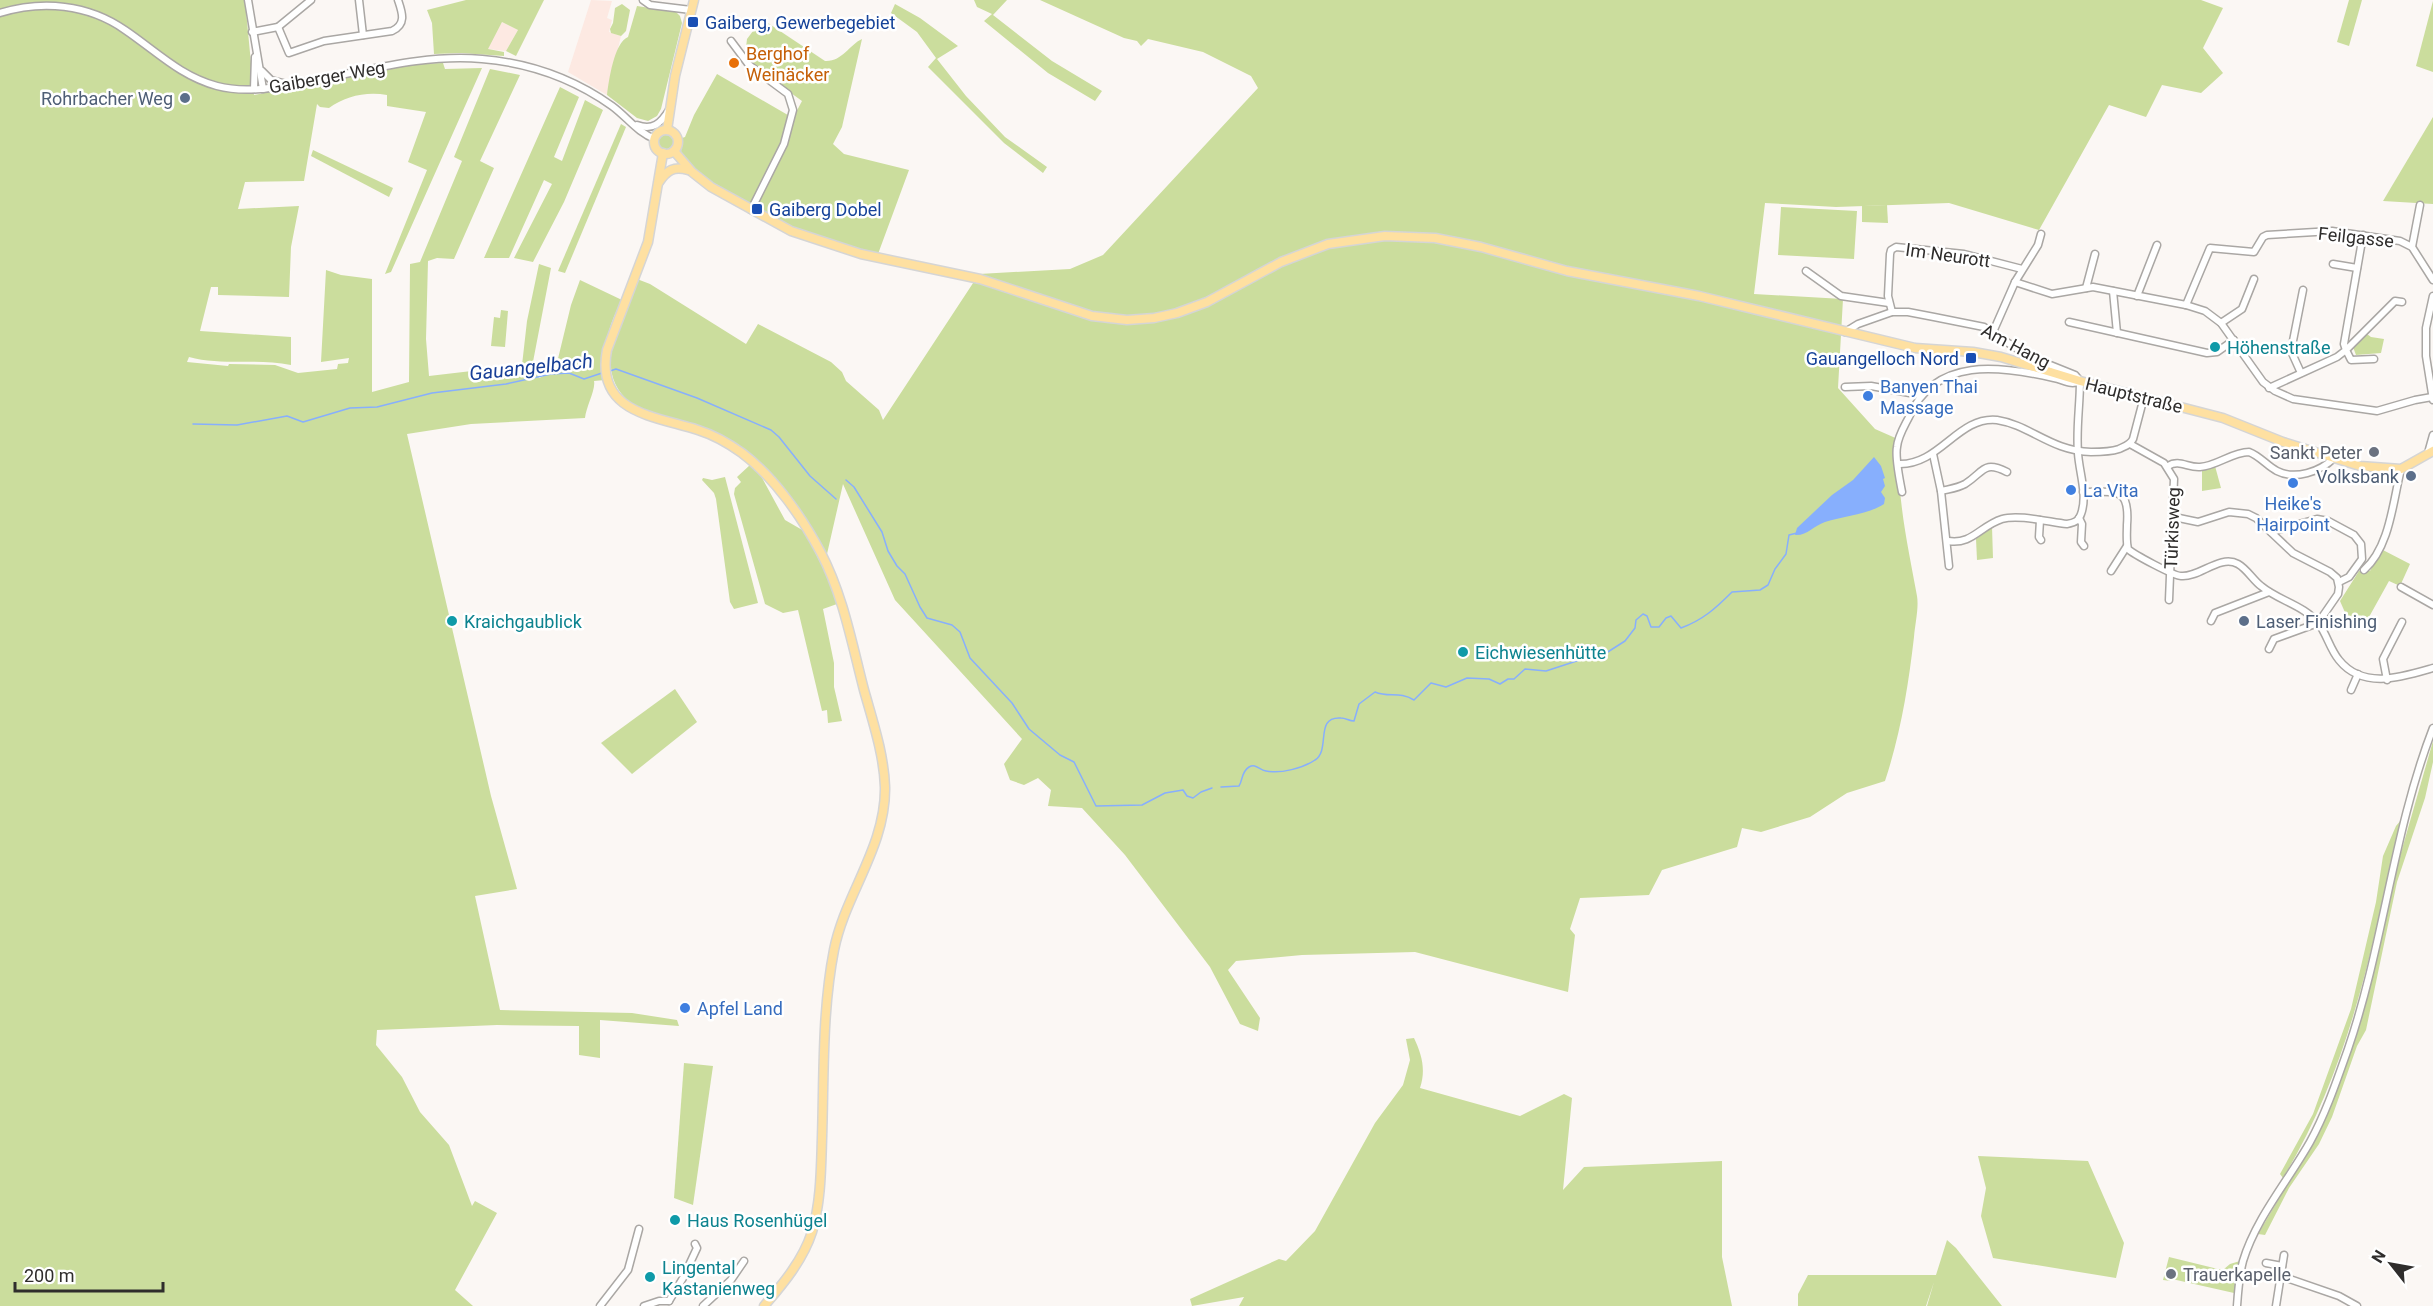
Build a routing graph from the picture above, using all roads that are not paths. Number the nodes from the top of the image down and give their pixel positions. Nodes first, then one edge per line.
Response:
1 (248, 0) edge
2 (311, 0) edge
3 (359, 0) edge
4 (398, 0) edge
5 (643, 0) edge
6 (694, 0) edge
7 (691, 10) junction
8 (0, 12) edge
9 (278, 27) junction
10 (252, 32) junction
11 (363, 35) junction
12 (731, 41) dead end
13 (256, 51) junction
14 (262, 71) junction
15 (288, 85) junction
16 (254, 89) junction
17 (263, 89) junction
18 (670, 108) junction
19 (633, 124) junction
20 (667, 130) junction
21 (655, 139) junction
22 (674, 151) junction
23 (663, 153) junction
24 (692, 172) junction
25 (658, 184) junction
26 (2420, 205) dead end
27 (751, 210) junction
28 (2041, 234) dead end
29 (2363, 235) junction
30 (2157, 245) dead end
31 (2412, 247) junction
32 (2095, 254) dead end
33 (2333, 264) dead end
34 (2356, 268) junction
35 (2022, 269) junction
36 (1806, 271) dead end
37 (2254, 279) dead end
38 (2433, 280) edge
39 (2015, 282) junction
40 (2086, 288) junction
41 (2303, 290) dead end
42 (2113, 291) junction
43 (2137, 296) junction
44 (2433, 296) edge
45 (2402, 302) dead end
46 (1888, 303) junction
47 (2186, 305) junction
48 (1892, 312) junction
49 (2069, 322) dead end
50 (2221, 323) junction
51 (1845, 332) junction
52 (1993, 332) junction
53 (2117, 333) junction
54 (2234, 340) junction
55 (2346, 350) junction
56 (2374, 359) dead end
57 (2301, 373) junction
58 (2080, 381) junction
59 (1845, 387) dead end
60 (2269, 388) junction
61 (1921, 395) junction
62 (2144, 397) junction
63 (2433, 399) edge
64 (2433, 435) edge
65 (2130, 444) junction
66 (2078, 452) junction
67 (2428, 453) edge
68 (1933, 454) junction
69 (2334, 458) junction
70 (2433, 461) edge
71 (1899, 464) junction
72 (2168, 466) junction
73 (2400, 468) junction
74 (2007, 472) dead end
75 (1941, 491) junction
76 (1902, 492) dead end
77 (2083, 492) junction
78 (2174, 517) junction
79 (2079, 518) junction
80 (2040, 520) junction
81 (2271, 532) junction
82 (2041, 540) dead end
83 (1948, 541) junction
84 (2084, 546) dead end
85 (2127, 546) junction
86 (1949, 566) dead end
87 (2364, 570) dead end
88 (2112, 571) dead end
89 (2170, 572) junction
90 (2339, 582) junction
91 (2401, 587) dead end
92 (2269, 592) junction
93 (2169, 600) dead end
94 (2433, 604) edge
95 (2211, 621) dead end
96 (2402, 622) dead end
97 (2318, 623) junction
98 (2269, 649) dead end
99 (2433, 668) edge
100 (2358, 674) junction
101 (2387, 680) junction
102 (2351, 690) dead end
103 (2433, 728) edge
104 (639, 1229) dead end
105 (695, 1244) dead end
106 (2284, 1255) dead end
107 (744, 1261) dead end
108 (2266, 1263) dead end
109 (2282, 1266) junction
110 (2281, 1276) junction
111 (670, 1304) edge
112 (600, 1306) edge
113 (644, 1306) edge
114 (703, 1306) edge
115 (764, 1306) edge
116 (2237, 1306) edge
117 (2276, 1306) edge
118 (2357, 1306) edge

1 - 10 street
2 - 9 street
3 - 11 street
4 - 11 street
5 - 7 street
6 - 7 main road
7 - 18 main road
8 - 16 street, Gaiberger Weg
9 - 10 street
9 - 11 street
10 - 13 street
12 - 27 street
13 - 14 street
13 - 16 street
14 - 15 street
14 - 17 street
15 - 17 street, Gaiberger Weg
15 - 19 street, Gaiberger Weg
16 - 17 street, Gaiberger Weg
18 - 19 street
18 - 20 main road
19 - 21 street, Gaiberger Weg
20 - 21 main road
20 - 22 main road
21 - 23 main road
22 - 23 main road
22 - 24 main road, Hauptstraße
23 - 25 main road
24 - 25 main road
24 - 27 main road, Hauptstraße
25 - 115 main road
26 - 31 street
27 - 51 main road, Hauptstraße
28 - 35 street
29 - 31 street, Feilgasse
29 - 34 street
29 - 47 street, Feilgasse
30 - 43 street
31 - 38 street, Feilgasse
32 - 40 street
33 - 34 street
34 - 55 street
35 - 39 street
35 - 46 street, Im Neurott
36 - 46 street
37 - 50 street
39 - 40 street
39 - 52 street
40 - 42 street
41 - 57 street
42 - 43 street
42 - 53 street
43 - 47 street
44 - 63 street
45 - 55 street
46 - 48 street, Im Neurott
47 - 50 street
48 - 51 street, Am Hang
48 - 52 street, Am Hang
49 - 53 street
50 - 54 street
51 - 58 main road, Hauptstraße
52 - 58 street, Am Hang
53 - 54 street
54 - 60 street
55 - 56 street
55 - 57 street
57 - 60 street
58 - 61 street
58 - 62 main road, Hauptstraße
58 - 66 street
59 - 61 street
60 - 63 street
61 - 71 street
62 - 65 street
62 - 69 main road, Hauptstraße
64 - 67 street
65 - 66 street
65 - 72 street, Türkisweg
66 - 68 street
66 - 77 street
67 - 70 street
67 - 73 main road, Hauptstraße
68 - 71 street
68 - 75 street
69 - 72 street
69 - 73 main road, Hauptstraße
71 - 76 street
72 - 78 street, Türkisweg
73 - 87 street
74 - 75 street
75 - 83 street
77 - 79 street
77 - 85 street
78 - 81 street
78 - 89 street, Türkisweg
79 - 80 street
79 - 84 street
80 - 82 street
80 - 83 street
81 - 90 street
81 - 90 street
83 - 86 street
85 - 88 street
85 - 89 street
89 - 92 street
89 - 93 street, Türkisweg
90 - 97 street
91 - 94 street
92 - 95 street
92 - 97 street
96 - 101 street
97 - 98 street
97 - 100 street
99 - 101 street
100 - 101 street
100 - 102 street
103 - 116 street
104 - 112 street
105 - 111 street
106 - 109 street
107 - 114 street
108 - 109 street
109 - 110 street
110 - 117 street
110 - 118 street
111 - 113 street

